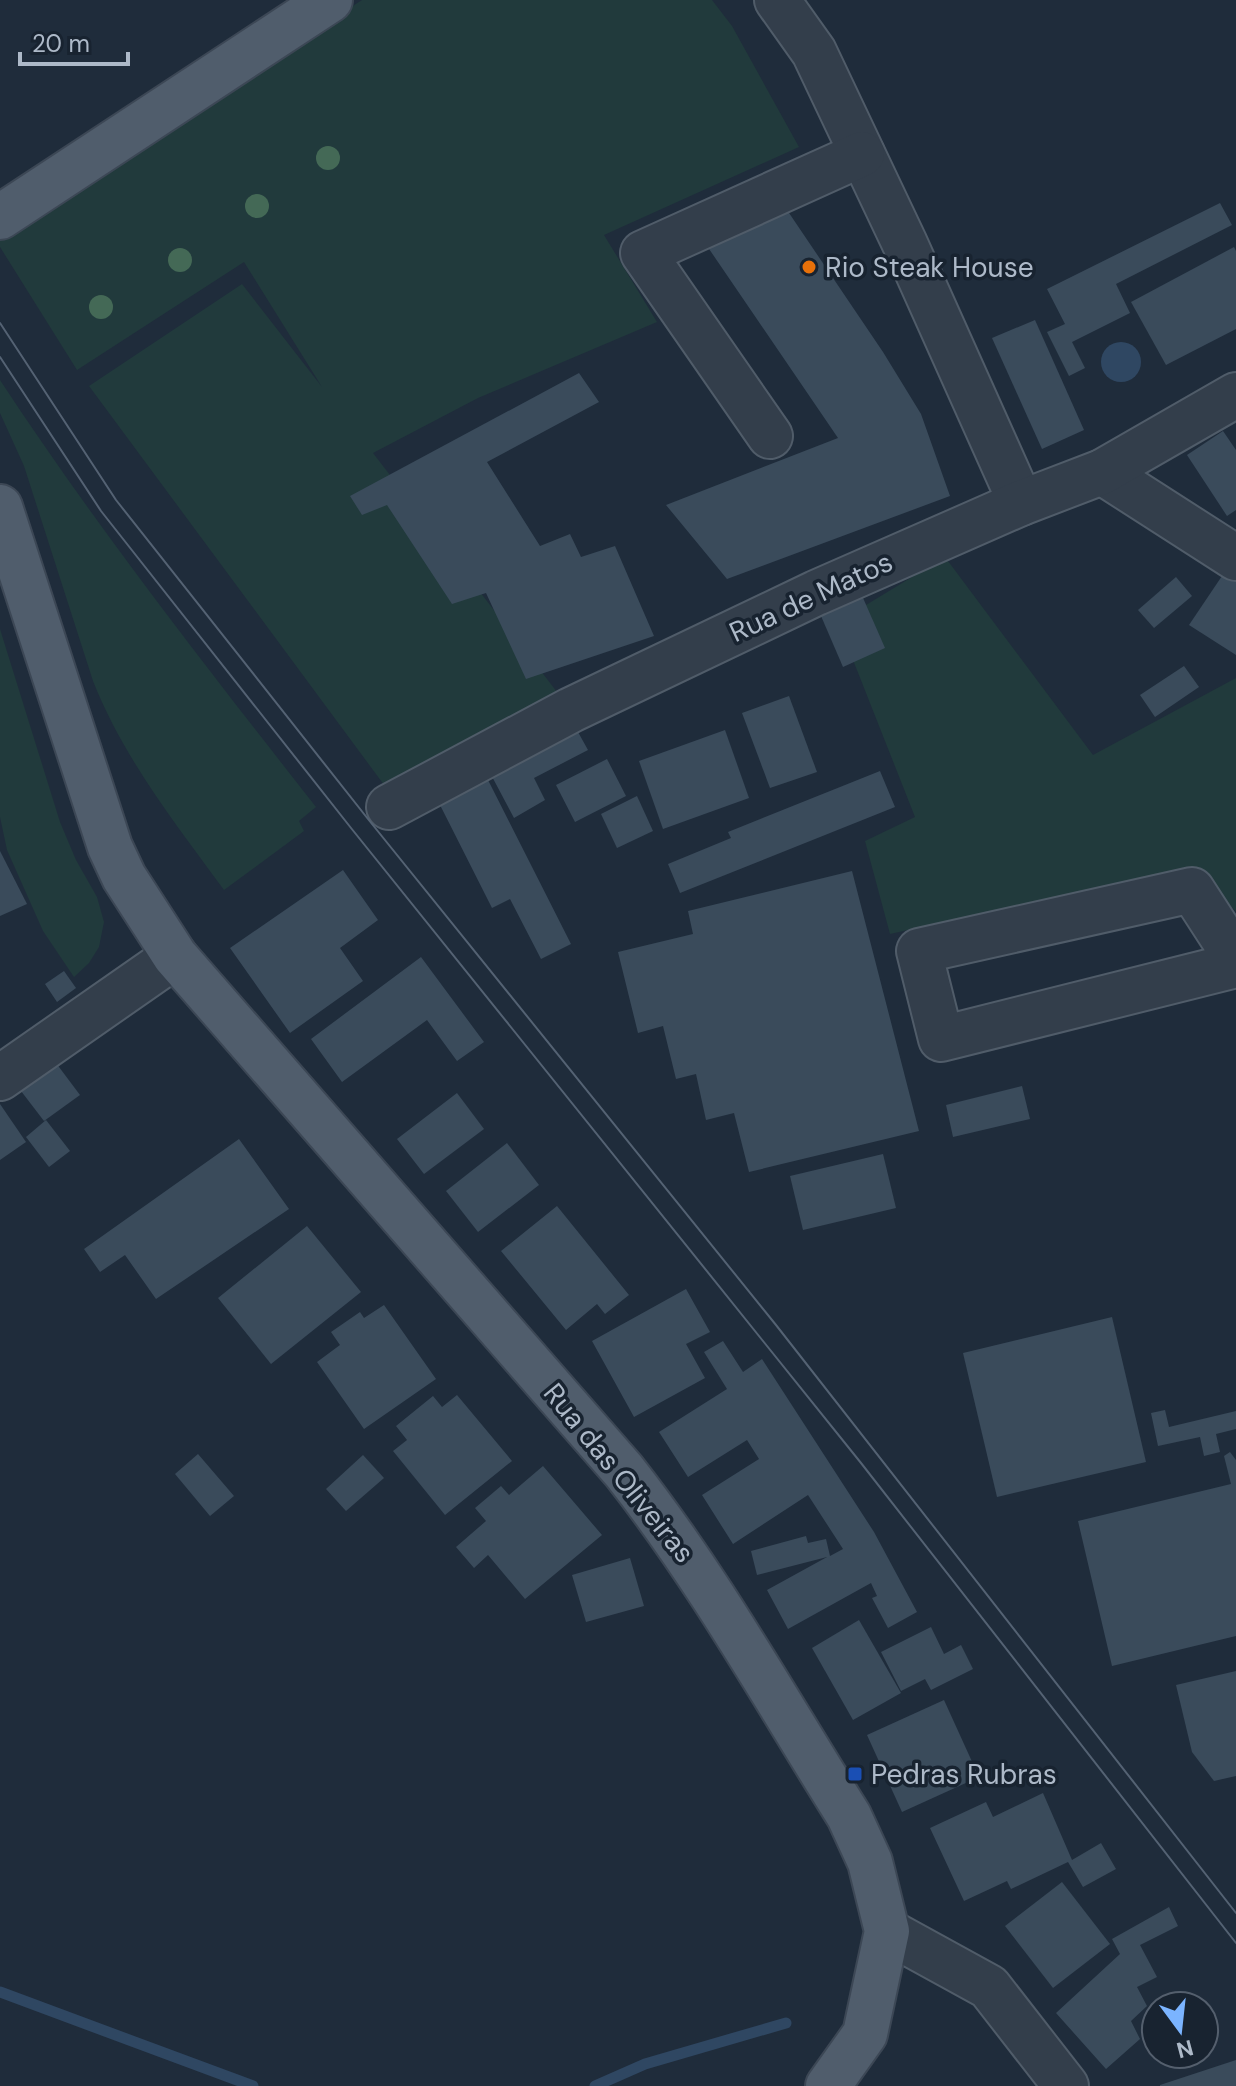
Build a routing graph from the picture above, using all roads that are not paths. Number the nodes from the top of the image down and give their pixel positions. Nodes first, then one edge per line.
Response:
1 (330, 0) edge
2 (777, 0) edge
3 (862, 154) junction
4 (0, 217) edge
5 (1236, 395) edge
6 (770, 436) dead end
7 (1102, 472) junction
8 (1021, 503) junction
9 (0, 507) edge
10 (1236, 558) edge
11 (389, 807) dead end
12 (175, 956) junction
13 (1236, 958) edge
14 (1236, 965) edge
15 (0, 1078) edge
16 (887, 1931) junction
17 (828, 2086) edge
18 (1066, 2086) edge

1 - 4 main road
2 - 3 street
3 - 6 street
3 - 8 street
5 - 7 street, Rua de Matos
7 - 8 street, Rua de Matos
7 - 10 street
8 - 11 street, Rua de Matos
9 - 12 main road, Rua das Oliveiras
12 - 15 street
12 - 16 main road, Rua das Oliveiras
13 - 14 street
16 - 17 main road
16 - 18 street

